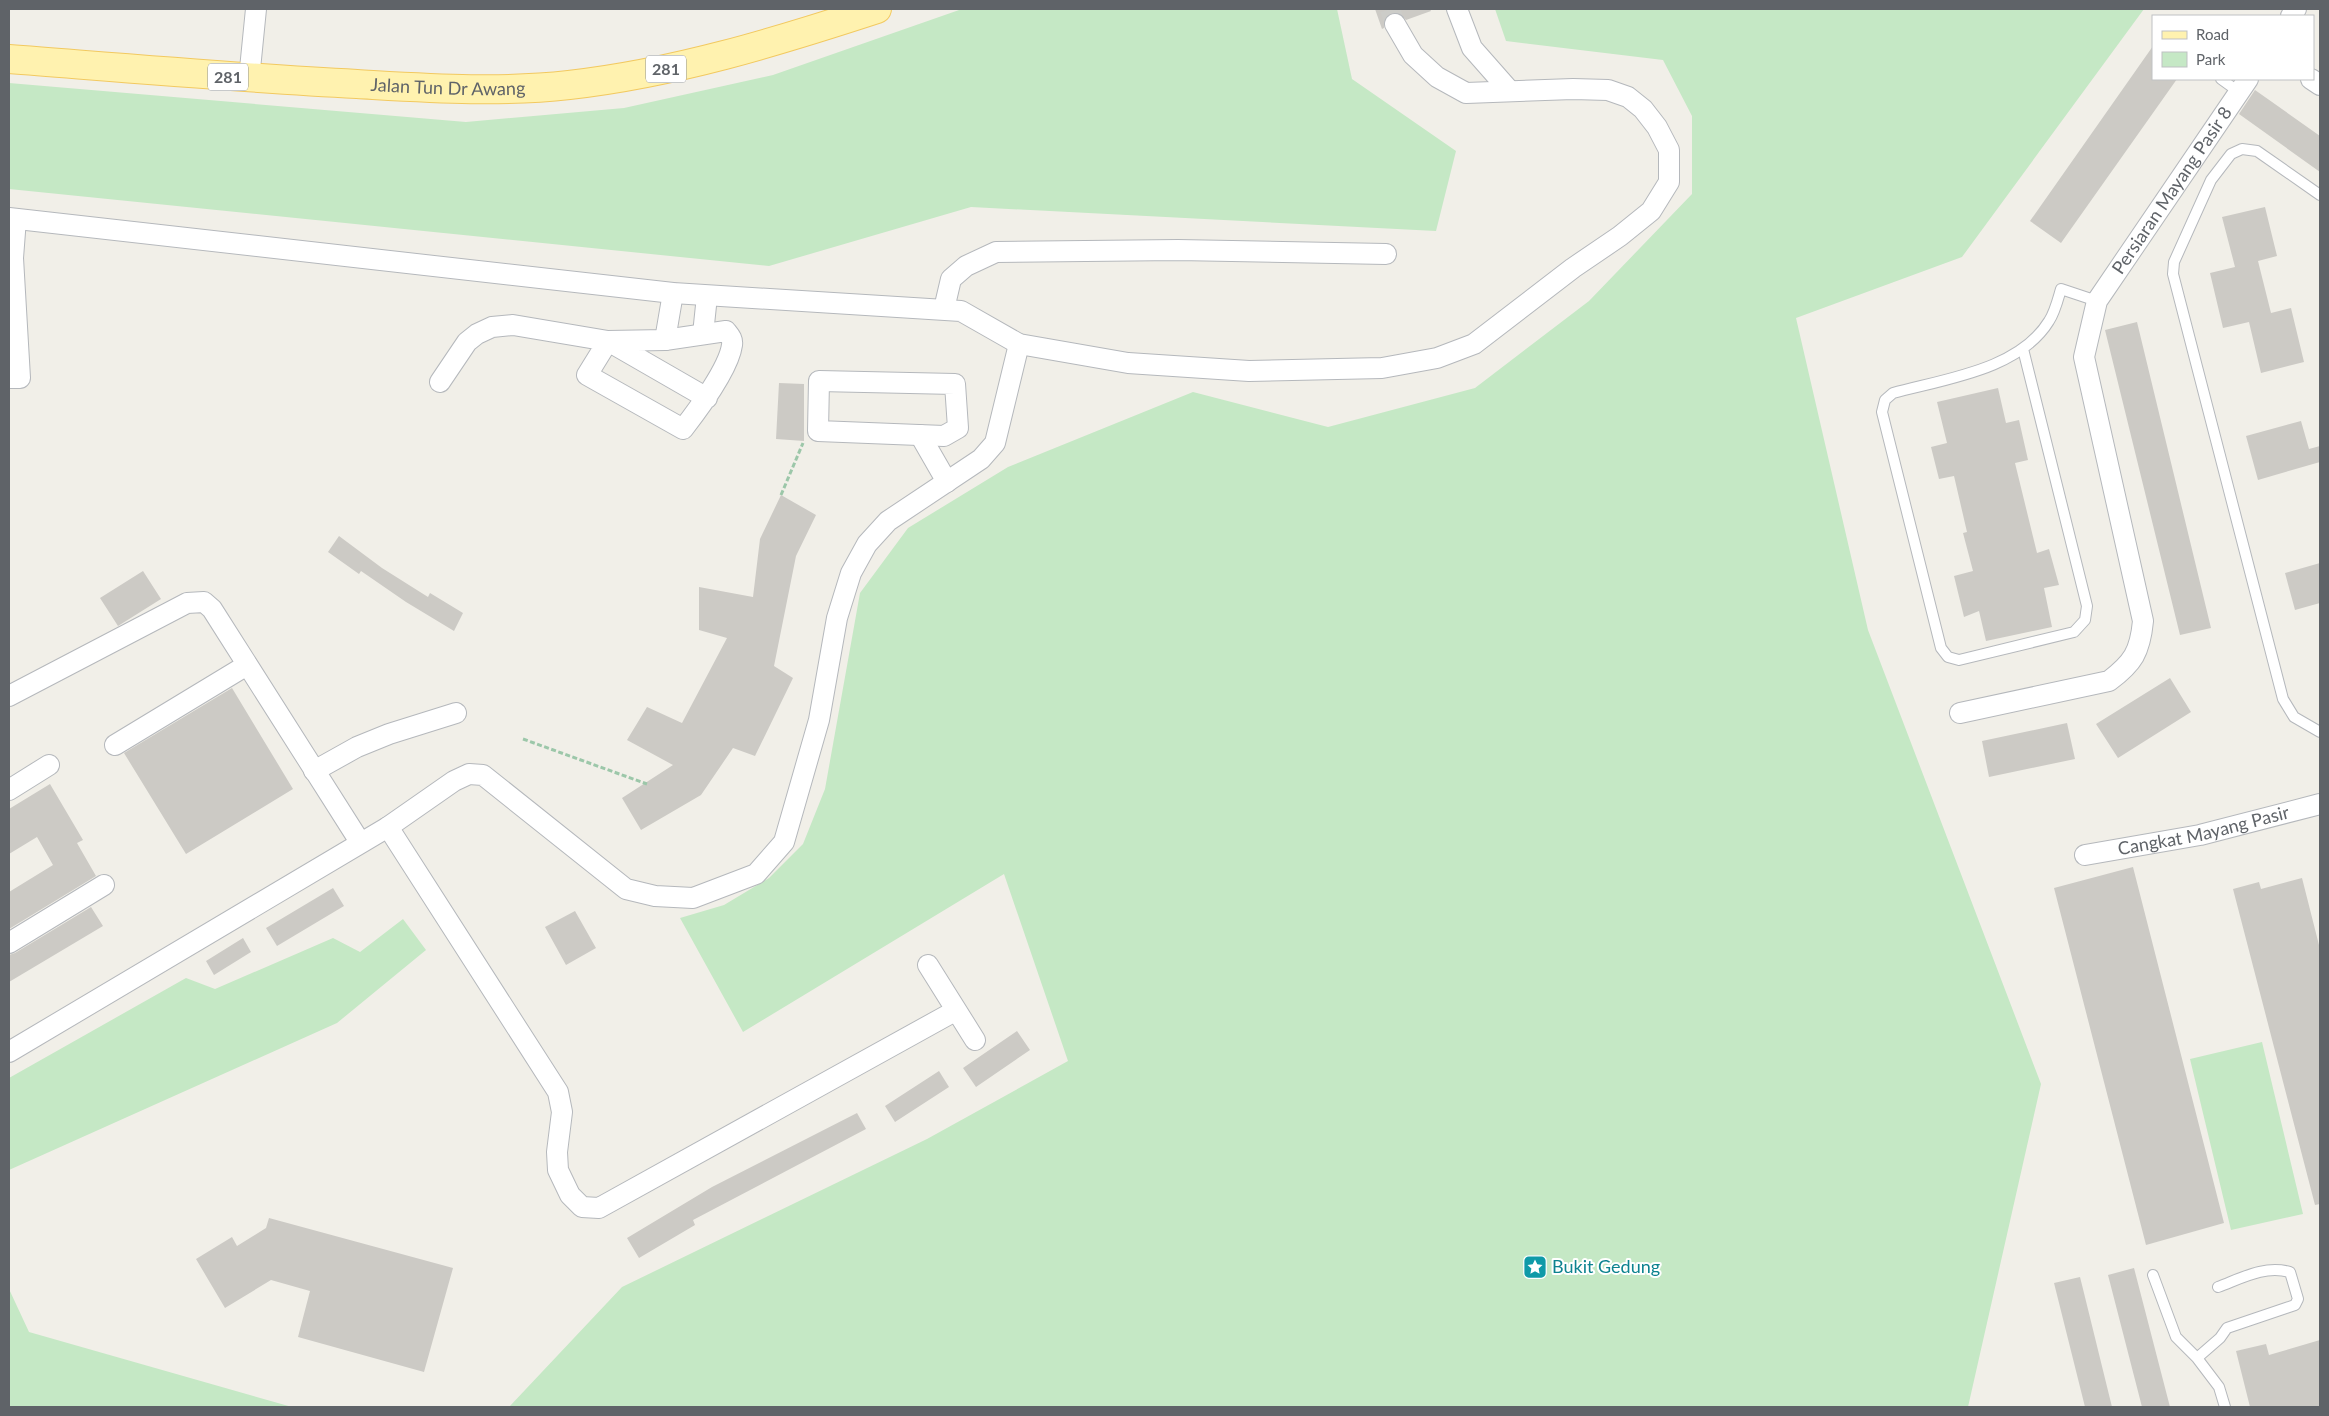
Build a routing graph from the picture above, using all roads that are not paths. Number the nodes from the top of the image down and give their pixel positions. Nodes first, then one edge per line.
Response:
1 (256, 9) edge
2 (877, 9) edge
3 (1457, 9) edge
4 (1395, 24) tunnel mouth
5 (9, 58) edge
6 (249, 79) junction
7 (2224, 80) edge
8 (2244, 86) edge
9 (1509, 90) junction
10 (2320, 195) edge
11 (12, 218) edge
12 (1386, 254) dead end
13 (11, 258) edge
14 (673, 293) junction
15 (707, 296) junction
16 (2097, 301) junction
17 (944, 309) junction
18 (703, 334) junction
19 (665, 340) junction
20 (608, 341) junction
21 (1019, 344) junction
22 (2023, 349) junction
23 (9, 378) edge
24 (440, 382) dead end
25 (707, 398) junction
26 (920, 435) junction
27 (947, 482) junction
28 (248, 665) junction
29 (9, 696) edge
30 (1960, 712) dead end
31 (456, 713) dead end
32 (2320, 732) edge
33 (116, 745) dead end
34 (49, 765) dead end
35 (314, 771) junction
36 (9, 790) edge
37 (2320, 806) edge
38 (388, 827) junction
39 (360, 842) junction
40 (2086, 855) dead end
41 (104, 885) dead end
42 (9, 943) edge
43 (928, 965) dead end
44 (955, 1011) junction
45 (975, 1040) dead end
46 (9, 1052) edge
47 (2153, 1275) dead end
48 (2218, 1287) dead end
49 (2197, 1358) junction
50 (2225, 1407) edge

1 - 6 street
2 - 6 main road, Jalan Tun Dr Awang / 281
3 - 9 street
4 - 9 street
5 - 6 main road, Jalan Tun Dr Awang / 281
7 - 8 lane
8 - 16 street, Persiaran Mayang Pasir 8
9 - 21 street
10 - 32 lane
11 - 13 street
11 - 14 street
12 - 17 street
13 - 23 street
14 - 15 street
14 - 19 street
15 - 17 street
15 - 18 street
16 - 22 lane
16 - 30 street
17 - 21 street
18 - 19 street
18 - 25 street
19 - 20 street
20 - 24 street
20 - 25 street
20 - 25 street
21 - 27 street
22 - 22 lane
26 - 26 street
26 - 27 street
27 - 38 street
28 - 29 street
28 - 33 street
28 - 35 street
31 - 35 street
34 - 36 street
35 - 39 street
37 - 40 street, Cangkat Mayang Pasir
38 - 39 street
38 - 44 street
39 - 46 street
41 - 42 street
43 - 44 street
44 - 45 street
47 - 49 lane
48 - 49 lane
49 - 50 lane

